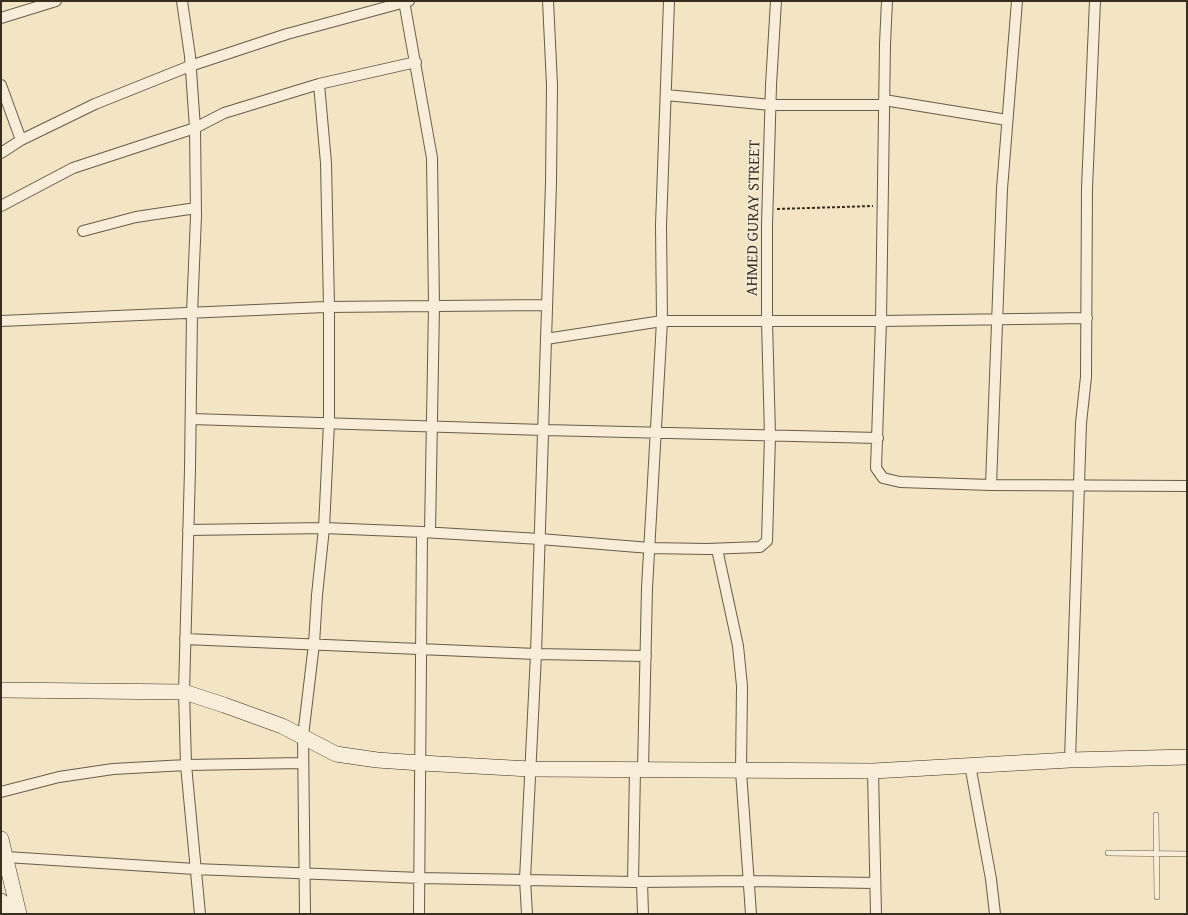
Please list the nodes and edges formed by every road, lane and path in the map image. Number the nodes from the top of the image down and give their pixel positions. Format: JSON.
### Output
{"nodes":[{"id":1,"x":56,"y":1,"type":"edge"},
{"id":2,"x":182,"y":1,"type":"edge"},
{"id":3,"x":406,"y":1,"type":"edge"},
{"id":4,"x":548,"y":1,"type":"edge"},
{"id":5,"x":669,"y":1,"type":"edge"},
{"id":6,"x":776,"y":1,"type":"edge"},
{"id":7,"x":887,"y":1,"type":"edge"},
{"id":8,"x":1017,"y":1,"type":"edge"},
{"id":9,"x":1095,"y":1,"type":"edge"},
{"id":10,"x":1,"y":18,"type":"edge"},
{"id":11,"x":416,"y":62,"type":"junction"},
{"id":12,"x":190,"y":66,"type":"junction"},
{"id":13,"x":319,"y":84,"type":"junction"},
{"id":14,"x":1,"y":85,"type":"edge"},
{"id":15,"x":666,"y":94,"type":"junction"},
{"id":16,"x":884,"y":102,"type":"junction"},
{"id":17,"x":771,"y":105,"type":"junction"},
{"id":18,"x":1007,"y":120,"type":"junction"},
{"id":19,"x":195,"y":128,"type":"junction"},
{"id":20,"x":21,"y":140,"type":"junction"},
{"id":21,"x":1,"y":153,"type":"edge"},
{"id":22,"x":1,"y":206,"type":"edge"},
{"id":23,"x":883,"y":206,"type":"junction"},
{"id":24,"x":196,"y":208,"type":"junction"},
{"id":25,"x":768,"y":210,"type":"junction"},
{"id":26,"x":83,"y":231,"type":"dead end"},
{"id":27,"x":547,"y":304,"type":"junction"},
{"id":28,"x":434,"y":306,"type":"junction"},
{"id":29,"x":329,"y":307,"type":"junction"},
{"id":30,"x":192,"y":313,"type":"junction"},
{"id":31,"x":1087,"y":318,"type":"junction"},
{"id":32,"x":998,"y":319,"type":"junction"},
{"id":33,"x":662,"y":320,"type":"junction"},
{"id":34,"x":1,"y":321,"type":"edge"},
{"id":35,"x":767,"y":321,"type":"junction"},
{"id":36,"x":881,"y":321,"type":"junction"},
{"id":37,"x":546,"y":339,"type":"junction"},
{"id":38,"x":191,"y":419,"type":"junction"},
{"id":39,"x":328,"y":423,"type":"junction"},
{"id":40,"x":432,"y":426,"type":"junction"},
{"id":41,"x":544,"y":430,"type":"junction"},
{"id":42,"x":656,"y":432,"type":"junction"},
{"id":43,"x":770,"y":436,"type":"junction"},
{"id":44,"x":878,"y":438,"type":"junction"},
{"id":45,"x":991,"y":485,"type":"junction"},
{"id":46,"x":1079,"y":486,"type":"junction"},
{"id":47,"x":1187,"y":486,"type":"edge"},
{"id":48,"x":324,"y":528,"type":"junction"},
{"id":49,"x":188,"y":530,"type":"junction"},
{"id":50,"x":426,"y":532,"type":"junction"},
{"id":51,"x":540,"y":539,"type":"junction"},
{"id":52,"x":650,"y":548,"type":"junction"},
{"id":53,"x":717,"y":549,"type":"junction"},
{"id":54,"x":185,"y":639,"type":"junction"},
{"id":55,"x":314,"y":644,"type":"junction"},
{"id":56,"x":421,"y":648,"type":"junction"},
{"id":57,"x":536,"y":654,"type":"junction"},
{"id":58,"x":646,"y":656,"type":"junction"},
{"id":59,"x":1,"y":690,"type":"edge"},
{"id":60,"x":184,"y":692,"type":"junction"},
{"id":61,"x":303,"y":736,"type":"junction"},
{"id":62,"x":1187,"y":757,"type":"edge"},
{"id":63,"x":1070,"y":760,"type":"junction"},
{"id":64,"x":302,"y":763,"type":"junction"},
{"id":65,"x":421,"y":763,"type":"junction"},
{"id":66,"x":186,"y":765,"type":"junction"},
{"id":67,"x":970,"y":765,"type":"junction"},
{"id":68,"x":530,"y":769,"type":"junction"},
{"id":69,"x":639,"y":769,"type":"junction"},
{"id":70,"x":741,"y":771,"type":"junction"},
{"id":71,"x":873,"y":771,"type":"junction"},
{"id":72,"x":1,"y":792,"type":"edge"},
{"id":73,"x":1156,"y":815,"type":"dead end"},
{"id":74,"x":1,"y":839,"type":"edge"},
{"id":75,"x":1108,"y":853,"type":"dead end"},
{"id":76,"x":1156,"y":854,"type":"junction"},
{"id":77,"x":1187,"y":854,"type":"edge"},
{"id":78,"x":6,"y":857,"type":"junction"},
{"id":79,"x":195,"y":869,"type":"junction"},
{"id":80,"x":304,"y":874,"type":"junction"},
{"id":81,"x":420,"y":878,"type":"junction"},
{"id":82,"x":525,"y":879,"type":"junction"},
{"id":83,"x":750,"y":881,"type":"junction"},
{"id":84,"x":637,"y":882,"type":"junction"},
{"id":85,"x":875,"y":883,"type":"junction"},
{"id":86,"x":1157,"y":897,"type":"dead end"},
{"id":87,"x":19,"y":914,"type":"edge"},
{"id":88,"x":200,"y":914,"type":"edge"},
{"id":89,"x":305,"y":914,"type":"edge"},
{"id":90,"x":419,"y":914,"type":"edge"},
{"id":91,"x":526,"y":914,"type":"edge"},
{"id":92,"x":643,"y":914,"type":"edge"},
{"id":93,"x":751,"y":914,"type":"edge"},
{"id":94,"x":876,"y":914,"type":"edge"},
{"id":95,"x":994,"y":914,"type":"edge"}],
"edges":[{"from":1,"to":10,"type":"street"},
{"from":2,"to":12,"type":"street"},
{"from":3,"to":11,"type":"street"},
{"from":3,"to":12,"type":"street"},
{"from":4,"to":27,"type":"street"},
{"from":5,"to":15,"type":"street"},
{"from":6,"to":17,"type":"street","name":"AHMED GURAY STREET"},
{"from":7,"to":16,"type":"street"},
{"from":8,"to":18,"type":"street"},
{"from":9,"to":31,"type":"street"},
{"from":11,"to":13,"type":"street"},
{"from":11,"to":28,"type":"street"},
{"from":12,"to":19,"type":"street"},
{"from":12,"to":20,"type":"street"},
{"from":13,"to":19,"type":"street"},
{"from":13,"to":29,"type":"street"},
{"from":14,"to":20,"type":"street"},
{"from":15,"to":17,"type":"street"},
{"from":15,"to":33,"type":"street"},
{"from":16,"to":17,"type":"street"},
{"from":16,"to":18,"type":"street"},
{"from":16,"to":23,"type":"street"},
{"from":17,"to":25,"type":"street","name":"AHMED GURAY STREET"},
{"from":18,"to":32,"type":"street"},
{"from":19,"to":22,"type":"street"},
{"from":19,"to":24,"type":"street"},
{"from":20,"to":21,"type":"street"},
{"from":23,"to":25,"type":"path"},
{"from":23,"to":36,"type":"street"},
{"from":24,"to":26,"type":"street"},
{"from":24,"to":30,"type":"street"},
{"from":25,"to":35,"type":"street","name":"AHMED GURAY STREET"},
{"from":27,"to":28,"type":"street"},
{"from":27,"to":37,"type":"street"},
{"from":28,"to":29,"type":"street"},
{"from":28,"to":40,"type":"street"},
{"from":29,"to":30,"type":"street"},
{"from":29,"to":39,"type":"street"},
{"from":30,"to":34,"type":"street"},
{"from":30,"to":38,"type":"street"},
{"from":31,"to":32,"type":"street"},
{"from":31,"to":46,"type":"street"},
{"from":32,"to":36,"type":"street"},
{"from":32,"to":45,"type":"street"},
{"from":33,"to":35,"type":"street"},
{"from":33,"to":37,"type":"street"},
{"from":33,"to":42,"type":"street"},
{"from":35,"to":36,"type":"street"},
{"from":35,"to":43,"type":"street","name":"AHMED GURAY STREET"},
{"from":36,"to":44,"type":"street"},
{"from":37,"to":41,"type":"street"},
{"from":38,"to":39,"type":"street"},
{"from":38,"to":49,"type":"street"},
{"from":39,"to":40,"type":"street"},
{"from":39,"to":48,"type":"street"},
{"from":40,"to":41,"type":"street"},
{"from":40,"to":50,"type":"street"},
{"from":41,"to":42,"type":"street"},
{"from":41,"to":51,"type":"street"},
{"from":42,"to":43,"type":"street"},
{"from":42,"to":52,"type":"street"},
{"from":43,"to":44,"type":"street"},
{"from":43,"to":53,"type":"street","name":"AHMED GURAY STREET"},
{"from":44,"to":45,"type":"street"},
{"from":45,"to":46,"type":"street"},
{"from":46,"to":47,"type":"street"},
{"from":46,"to":63,"type":"street"},
{"from":48,"to":49,"type":"street"},
{"from":48,"to":50,"type":"street"},
{"from":48,"to":55,"type":"street"},
{"from":49,"to":54,"type":"street"},
{"from":50,"to":51,"type":"street"},
{"from":50,"to":56,"type":"street"},
{"from":51,"to":52,"type":"street"},
{"from":51,"to":57,"type":"street"},
{"from":52,"to":53,"type":"street"},
{"from":52,"to":58,"type":"street"},
{"from":53,"to":70,"type":"street"},
{"from":54,"to":55,"type":"street"},
{"from":54,"to":60,"type":"street"},
{"from":55,"to":56,"type":"street"},
{"from":55,"to":61,"type":"street"},
{"from":56,"to":57,"type":"street"},
{"from":56,"to":65,"type":"street"},
{"from":57,"to":58,"type":"street"},
{"from":57,"to":68,"type":"street"},
{"from":58,"to":69,"type":"street"},
{"from":59,"to":60,"type":"street"},
{"from":60,"to":61,"type":"street"},
{"from":60,"to":66,"type":"street"},
{"from":61,"to":64,"type":"street"},
{"from":61,"to":65,"type":"street"},
{"from":62,"to":63,"type":"street"},
{"from":63,"to":67,"type":"street"},
{"from":64,"to":66,"type":"street"},
{"from":64,"to":80,"type":"street"},
{"from":65,"to":68,"type":"street"},
{"from":65,"to":81,"type":"street"},
{"from":66,"to":72,"type":"street"},
{"from":66,"to":79,"type":"street"},
{"from":67,"to":71,"type":"street"},
{"from":67,"to":95,"type":"street"},
{"from":68,"to":69,"type":"street"},
{"from":68,"to":82,"type":"street"},
{"from":69,"to":70,"type":"street"},
{"from":69,"to":84,"type":"street"},
{"from":70,"to":71,"type":"street"},
{"from":70,"to":83,"type":"street"},
{"from":71,"to":85,"type":"street"},
{"from":73,"to":76,"type":"lane"},
{"from":74,"to":78,"type":"street"},
{"from":75,"to":76,"type":"lane"},
{"from":76,"to":77,"type":"lane"},
{"from":76,"to":86,"type":"lane"},
{"from":78,"to":79,"type":"street"},
{"from":78,"to":87,"type":"street"},
{"from":79,"to":80,"type":"street"},
{"from":79,"to":88,"type":"street"},
{"from":80,"to":81,"type":"street"},
{"from":80,"to":89,"type":"street"},
{"from":81,"to":82,"type":"street"},
{"from":81,"to":90,"type":"street"},
{"from":82,"to":84,"type":"street"},
{"from":82,"to":91,"type":"street"},
{"from":83,"to":84,"type":"street"},
{"from":83,"to":85,"type":"street"},
{"from":83,"to":93,"type":"street"},
{"from":84,"to":92,"type":"street"},
{"from":85,"to":94,"type":"street"}]}
